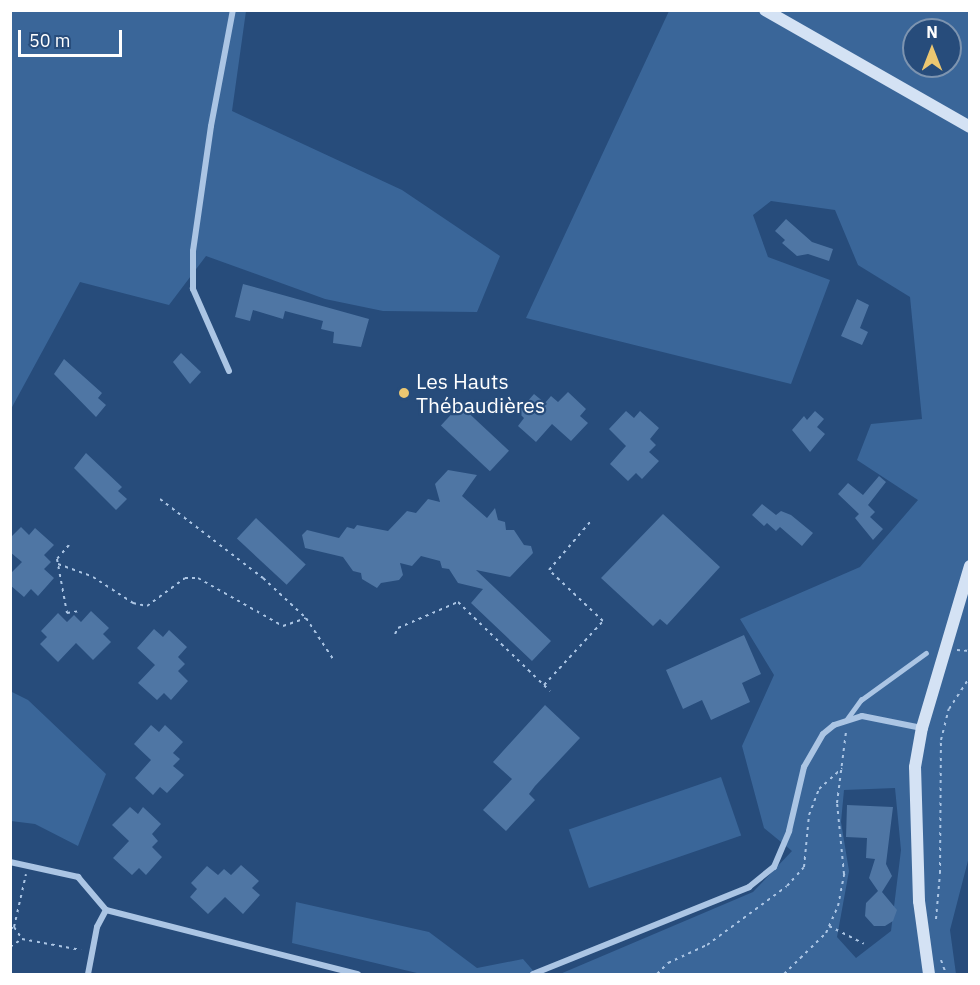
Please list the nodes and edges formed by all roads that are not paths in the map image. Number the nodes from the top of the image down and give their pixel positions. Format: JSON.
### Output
{"nodes":[{"id":1,"x":233,"y":10,"type":"edge"},
{"id":2,"x":765,"y":10,"type":"edge"},
{"id":3,"x":969,"y":127,"type":"edge"},
{"id":4,"x":229,"y":371,"type":"dead end"},
{"id":5,"x":969,"y":566,"type":"edge"},
{"id":6,"x":926,"y":653,"type":"dead end"},
{"id":7,"x":847,"y":719,"type":"junction"},
{"id":8,"x":922,"y":728,"type":"junction"},
{"id":9,"x":10,"y":862,"type":"edge"},
{"id":10,"x":106,"y":910,"type":"junction"},
{"id":11,"x":88,"y":975,"type":"edge"},
{"id":12,"x":358,"y":975,"type":"edge"},
{"id":13,"x":533,"y":975,"type":"edge"},
{"id":14,"x":929,"y":975,"type":"edge"}],
"edges":[{"from":1,"to":4,"type":"street"},
{"from":2,"to":3,"type":"main road"},
{"from":5,"to":8,"type":"main road"},
{"from":6,"to":7,"type":"lane"},
{"from":7,"to":8,"type":"street"},
{"from":7,"to":13,"type":"street"},
{"from":8,"to":14,"type":"main road"},
{"from":9,"to":10,"type":"street"},
{"from":10,"to":11,"type":"street"},
{"from":10,"to":12,"type":"street"}]}
